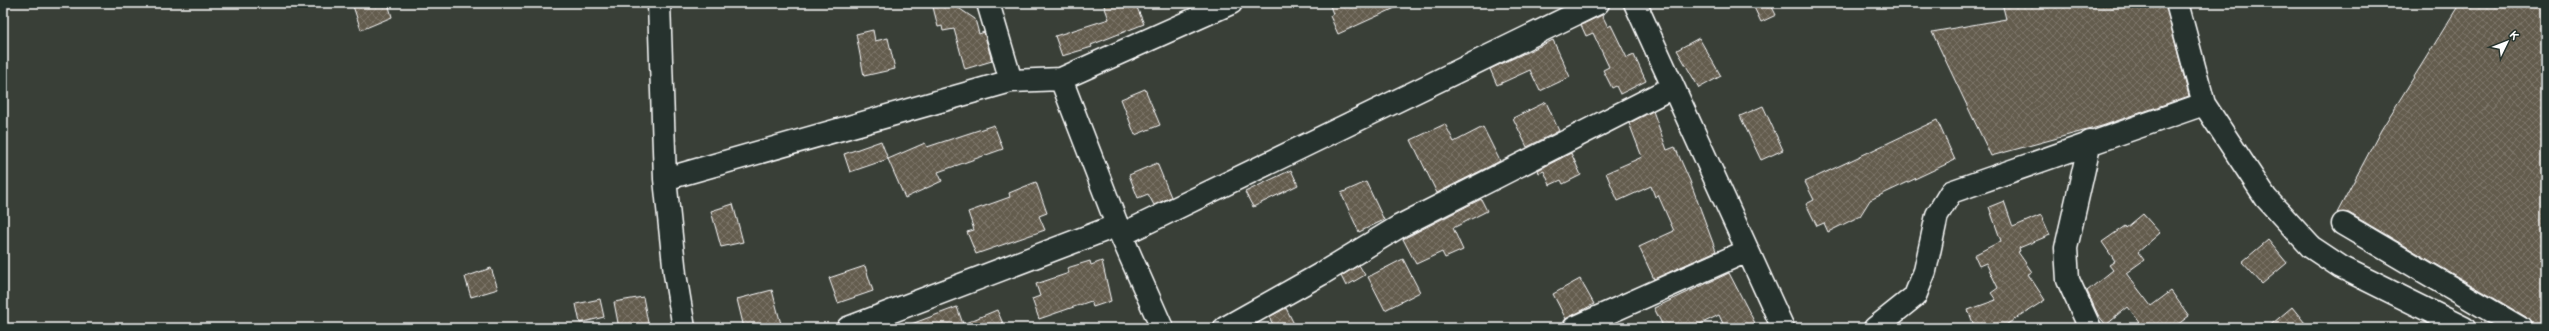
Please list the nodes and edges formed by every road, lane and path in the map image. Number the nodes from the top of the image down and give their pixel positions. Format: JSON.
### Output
{"nodes":[{"id":1,"x":659,"y":3,"type":"edge"},
{"id":2,"x":988,"y":3,"type":"edge"},
{"id":3,"x":1232,"y":3,"type":"edge"},
{"id":4,"x":1598,"y":3,"type":"edge"},
{"id":5,"x":1635,"y":3,"type":"edge"},
{"id":6,"x":2177,"y":3,"type":"edge"},
{"id":7,"x":1062,"y":79,"type":"junction"},
{"id":8,"x":1011,"y":81,"type":"junction"},
{"id":9,"x":1673,"y":87,"type":"junction"},
{"id":10,"x":2204,"y":104,"type":"junction"},
{"id":11,"x":2090,"y":142,"type":"junction"},
{"id":12,"x":665,"y":179,"type":"junction"},
{"id":13,"x":2343,"y":224,"type":"dead end"},
{"id":14,"x":1119,"y":230,"type":"junction"},
{"id":15,"x":1748,"y":251,"type":"junction"},
{"id":16,"x":684,"y":328,"type":"edge"},
{"id":17,"x":848,"y":328,"type":"edge"},
{"id":18,"x":1162,"y":328,"type":"edge"},
{"id":19,"x":1225,"y":328,"type":"edge"},
{"id":20,"x":1574,"y":328,"type":"edge"},
{"id":21,"x":1782,"y":328,"type":"edge"},
{"id":22,"x":1875,"y":328,"type":"edge"},
{"id":23,"x":2090,"y":328,"type":"edge"},
{"id":24,"x":2464,"y":328,"type":"edge"},
{"id":25,"x":2520,"y":328,"type":"edge"}],
"edges":[{"from":1,"to":12,"type":"street"},
{"from":2,"to":8,"type":"street"},
{"from":3,"to":7,"type":"street"},
{"from":4,"to":14,"type":"street"},
{"from":5,"to":9,"type":"street"},
{"from":6,"to":10,"type":"street"},
{"from":7,"to":8,"type":"street"},
{"from":7,"to":14,"type":"street"},
{"from":8,"to":12,"type":"street"},
{"from":9,"to":15,"type":"street"},
{"from":9,"to":19,"type":"street"},
{"from":10,"to":11,"type":"street"},
{"from":10,"to":24,"type":"street"},
{"from":11,"to":22,"type":"street"},
{"from":11,"to":23,"type":"street"},
{"from":12,"to":16,"type":"street"},
{"from":13,"to":25,"type":"street"},
{"from":14,"to":17,"type":"street"},
{"from":14,"to":18,"type":"street"},
{"from":15,"to":20,"type":"street"},
{"from":15,"to":21,"type":"street"}]}
